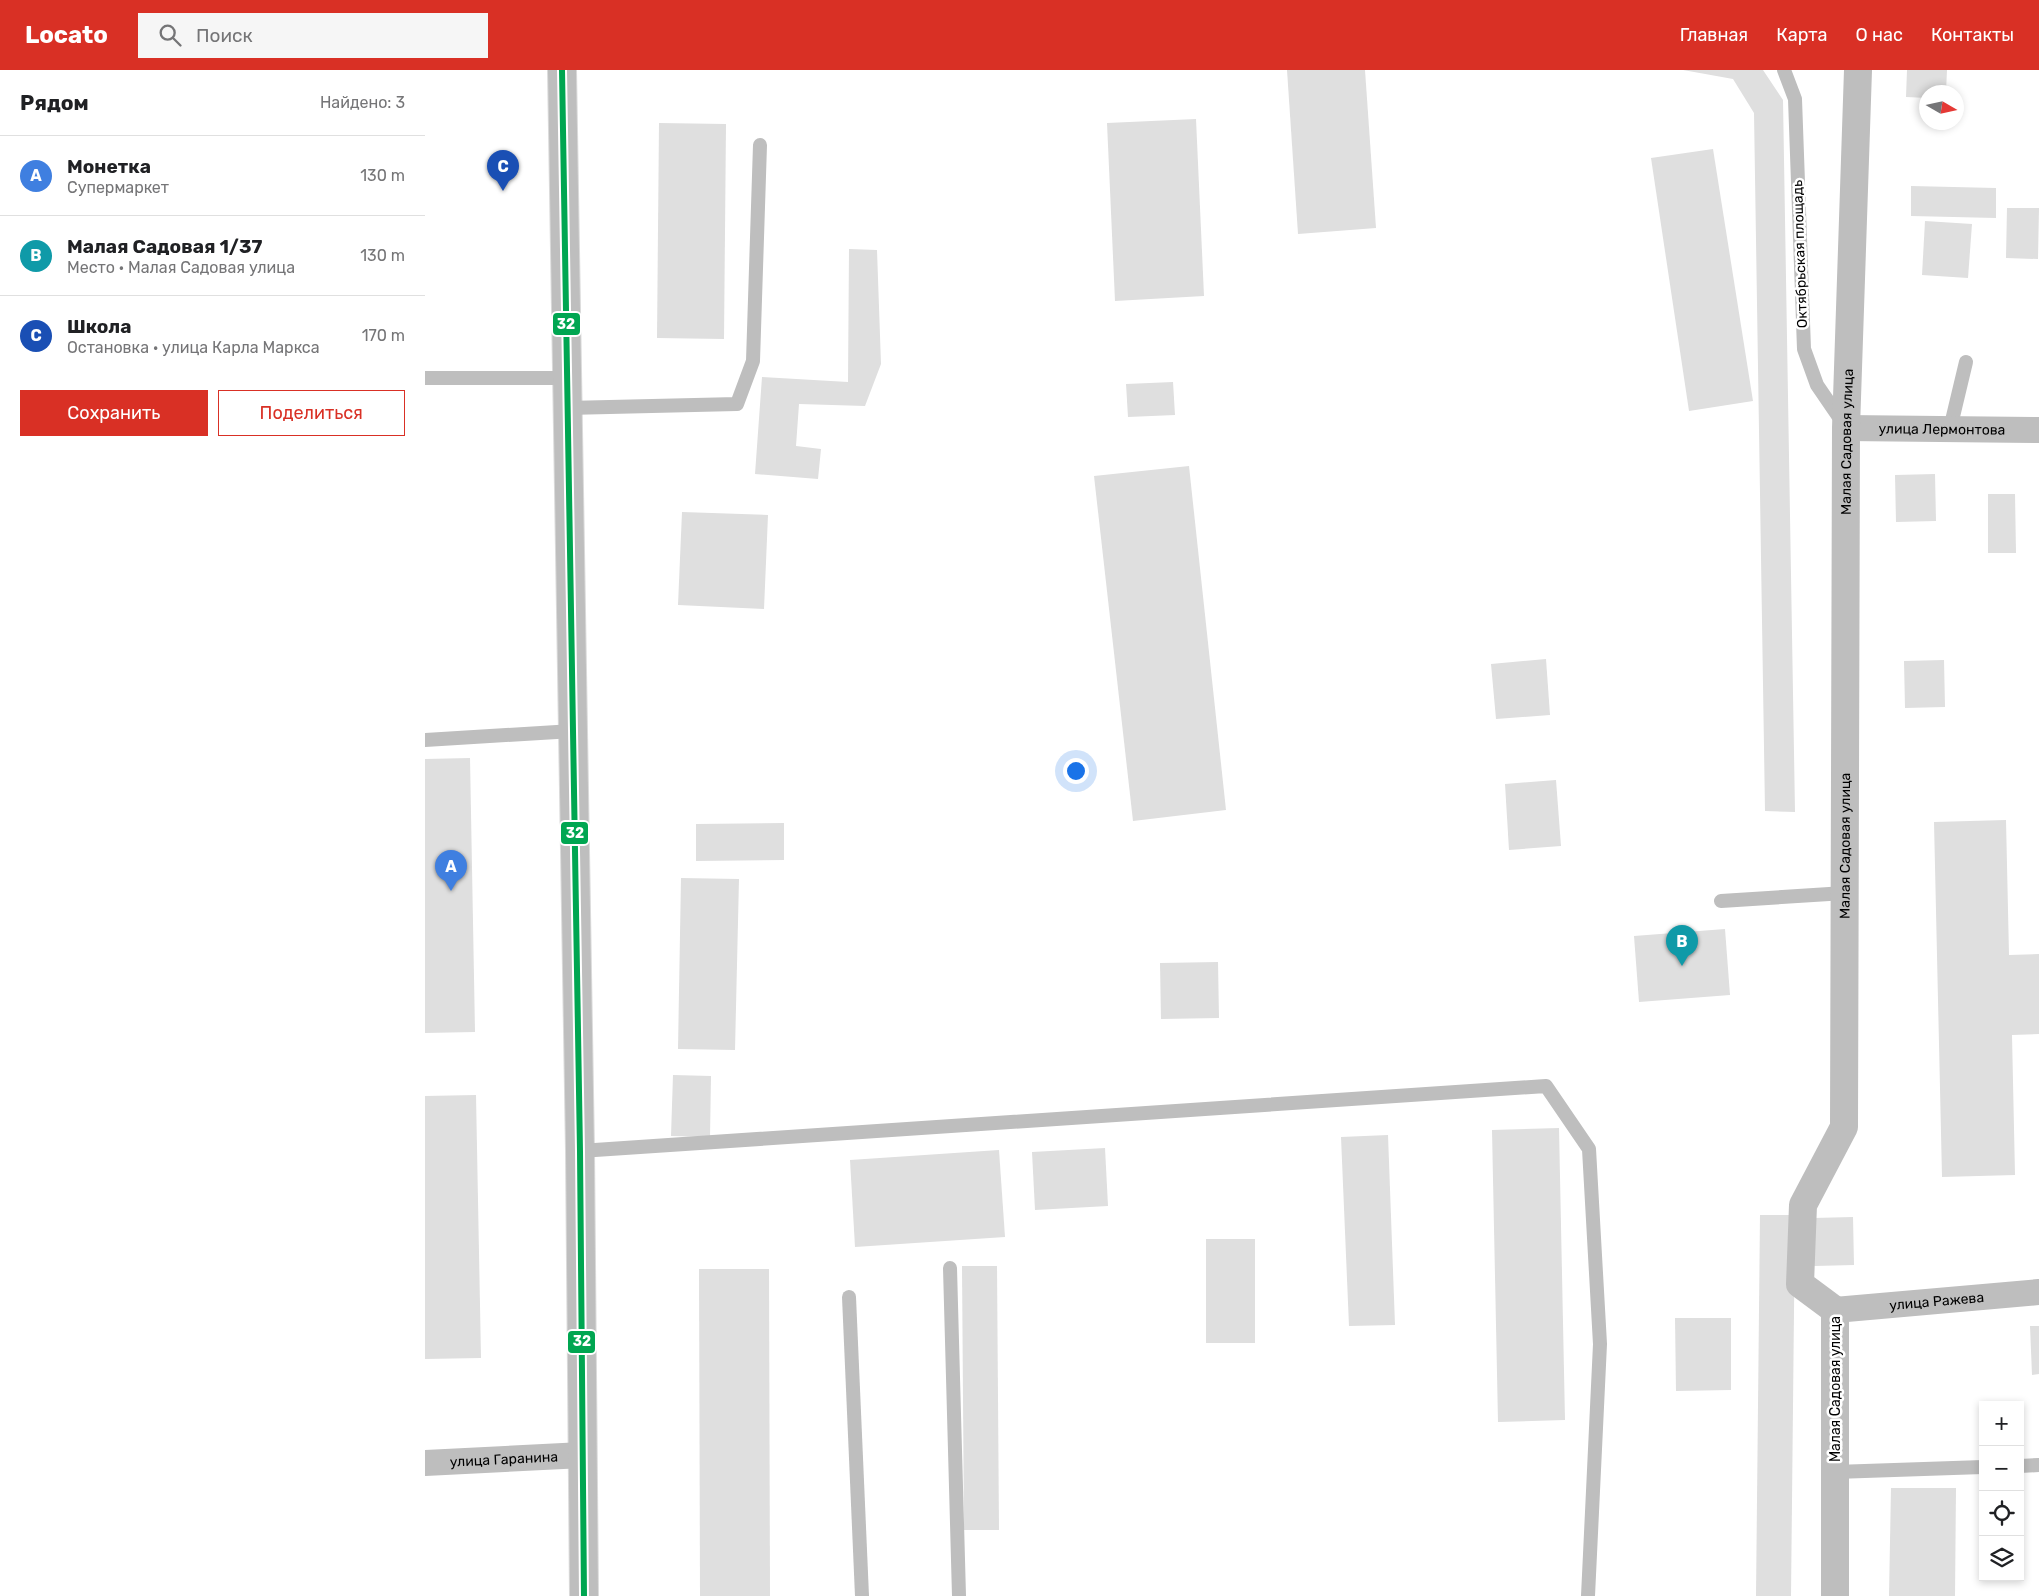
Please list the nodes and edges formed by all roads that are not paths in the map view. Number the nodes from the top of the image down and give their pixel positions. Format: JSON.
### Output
{"nodes":[{"id":1,"x":562,"y":70,"type":"edge"},
{"id":2,"x":1784,"y":70,"type":"edge"},
{"id":3,"x":1858,"y":70,"type":"edge"},
{"id":4,"x":760,"y":145,"type":"dead end"},
{"id":5,"x":1966,"y":362,"type":"dead end"},
{"id":6,"x":425,"y":378,"type":"edge"},
{"id":7,"x":566,"y":378,"type":"junction"},
{"id":8,"x":567,"y":408,"type":"junction"},
{"id":9,"x":1846,"y":428,"type":"junction"},
{"id":10,"x":1950,"y":429,"type":"junction"},
{"id":11,"x":2039,"y":430,"type":"edge"},
{"id":12,"x":573,"y":731,"type":"junction"},
{"id":13,"x":425,"y":740,"type":"edge"},
{"id":14,"x":1845,"y":894,"type":"junction"},
{"id":15,"x":1721,"y":901,"type":"dead end"},
{"id":16,"x":580,"y":1151,"type":"junction"},
{"id":17,"x":950,"y":1268,"type":"dead end"},
{"id":18,"x":2039,"y":1292,"type":"edge"},
{"id":19,"x":849,"y":1296,"type":"dead end"},
{"id":20,"x":1835,"y":1310,"type":"junction"},
{"id":21,"x":583,"y":1455,"type":"junction"},
{"id":22,"x":425,"y":1463,"type":"edge"},
{"id":23,"x":2024,"y":1466,"type":"edge"},
{"id":24,"x":2039,"y":1466,"type":"edge"},
{"id":25,"x":1979,"y":1467,"type":"edge"},
{"id":26,"x":1835,"y":1472,"type":"junction"},
{"id":27,"x":584,"y":1596,"type":"edge"},
{"id":28,"x":862,"y":1596,"type":"edge"},
{"id":29,"x":959,"y":1596,"type":"edge"},
{"id":30,"x":1588,"y":1596,"type":"edge"},
{"id":31,"x":1835,"y":1596,"type":"edge"}],
"edges":[{"from":1,"to":7,"type":"street"},
{"from":2,"to":9,"type":"lane","name":"Октябрьская площадь"},
{"from":3,"to":9,"type":"street","name":"Малая Садовая улица"},
{"from":4,"to":8,"type":"lane"},
{"from":5,"to":10,"type":"lane"},
{"from":6,"to":7,"type":"lane"},
{"from":7,"to":8,"type":"street"},
{"from":8,"to":12,"type":"street"},
{"from":9,"to":10,"type":"street","name":"улица Лермонтова"},
{"from":9,"to":14,"type":"street","name":"Малая Садовая улица"},
{"from":10,"to":11,"type":"street","name":"улица Лермонтова"},
{"from":12,"to":13,"type":"lane"},
{"from":12,"to":16,"type":"street"},
{"from":14,"to":15,"type":"lane"},
{"from":14,"to":20,"type":"street","name":"Малая Садовая улица"},
{"from":16,"to":21,"type":"street"},
{"from":16,"to":30,"type":"lane"},
{"from":17,"to":29,"type":"lane"},
{"from":18,"to":20,"type":"street","name":"улица Ражева"},
{"from":19,"to":28,"type":"lane"},
{"from":20,"to":26,"type":"street","name":"Малая Садовая улица"},
{"from":21,"to":22,"type":"street","name":"улица Гаранина"},
{"from":21,"to":27,"type":"street"},
{"from":23,"to":24,"type":"lane"},
{"from":25,"to":26,"type":"lane"},
{"from":26,"to":31,"type":"street","name":"Малая Садовая улица"}]}
